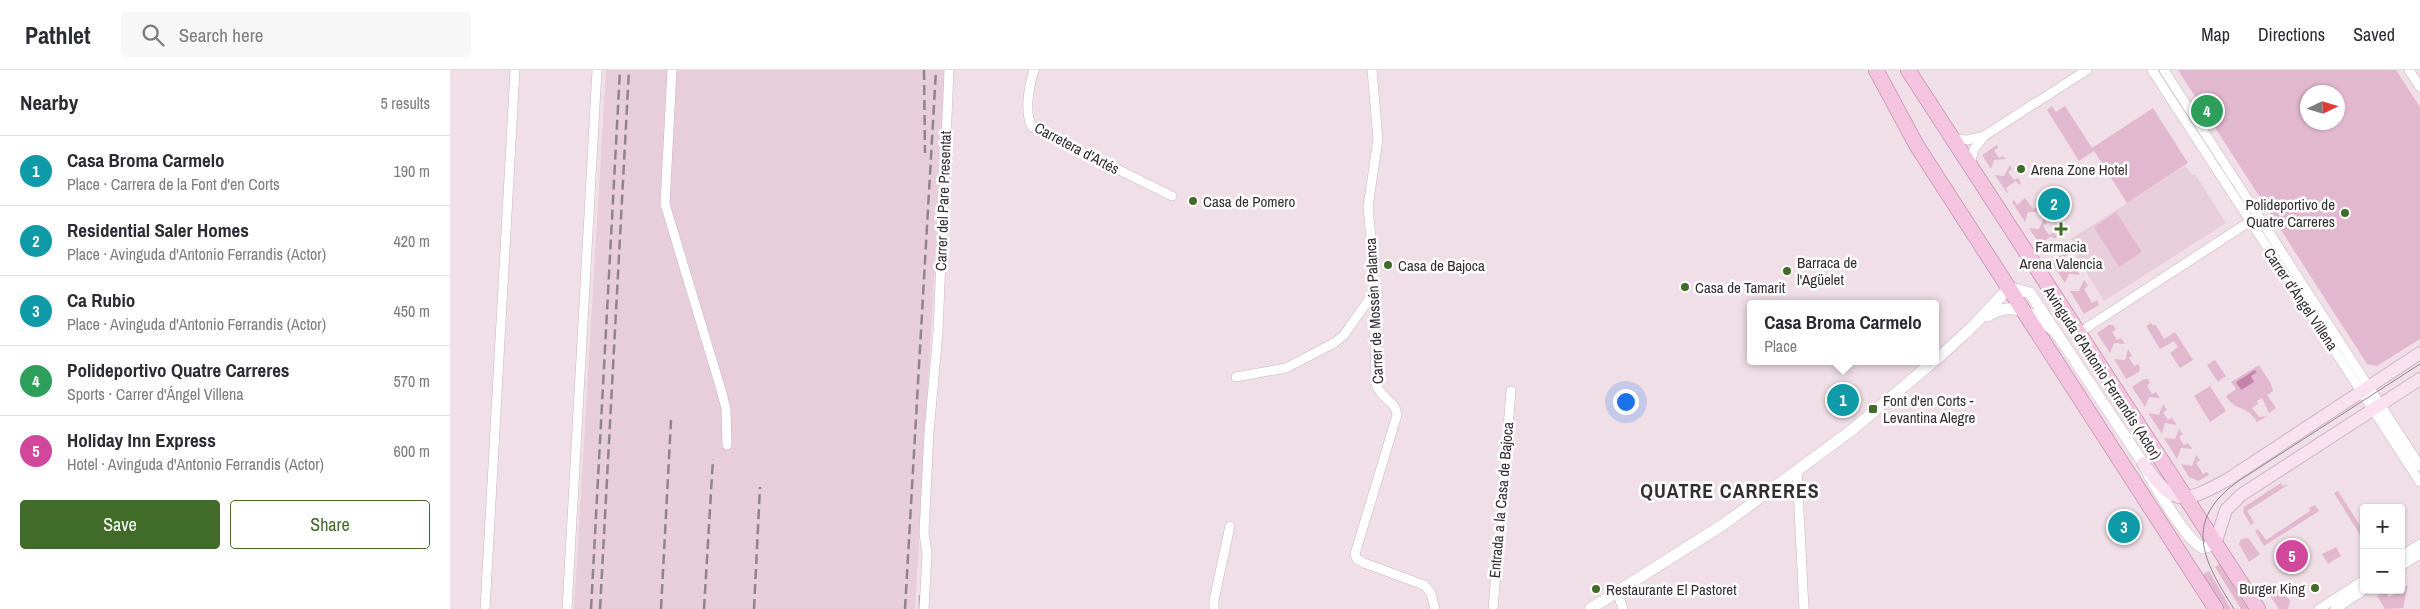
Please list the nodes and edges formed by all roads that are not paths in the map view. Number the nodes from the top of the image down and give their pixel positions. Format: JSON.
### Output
{"nodes":[{"id":1,"x":515,"y":70,"type":"edge"},
{"id":2,"x":597,"y":70,"type":"edge"},
{"id":3,"x":672,"y":70,"type":"edge"},
{"id":4,"x":949,"y":70,"type":"edge"},
{"id":5,"x":1034,"y":70,"type":"edge"},
{"id":6,"x":1372,"y":70,"type":"edge"},
{"id":7,"x":1908,"y":70,"type":"edge"},
{"id":8,"x":2087,"y":70,"type":"edge"},
{"id":9,"x":2152,"y":70,"type":"edge"},
{"id":10,"x":2164,"y":70,"type":"edge"},
{"id":11,"x":2409,"y":70,"type":"edge"},
{"id":12,"x":1877,"y":74,"type":"edge"},
{"id":13,"x":2420,"y":87,"type":"edge"},
{"id":14,"x":1984,"y":136,"type":"junction"},
{"id":15,"x":1954,"y":139,"type":"junction"},
{"id":16,"x":1970,"y":166,"type":"junction"},
{"id":17,"x":1172,"y":196,"type":"dead end"},
{"id":18,"x":2249,"y":222,"type":"junction"},
{"id":19,"x":2010,"y":290,"type":"junction"},
{"id":20,"x":1374,"y":292,"type":"junction"},
{"id":21,"x":2024,"y":311,"type":"junction"},
{"id":22,"x":1972,"y":327,"type":"junction"},
{"id":23,"x":2077,"y":334,"type":"junction"},
{"id":24,"x":2064,"y":343,"type":"junction"},
{"id":25,"x":2420,"y":353,"type":"edge"},
{"id":26,"x":1939,"y":356,"type":"edge"},
{"id":27,"x":1929,"y":365,"type":"edge"},
{"id":28,"x":1236,"y":378,"type":"dead end"},
{"id":29,"x":2420,"y":379,"type":"edge"},
{"id":30,"x":1511,"y":391,"type":"dead end"},
{"id":31,"x":2371,"y":398,"type":"junction"},
{"id":32,"x":727,"y":445,"type":"dead end"},
{"id":33,"x":2143,"y":463,"type":"junction"},
{"id":34,"x":2420,"y":466,"type":"edge"},
{"id":35,"x":1796,"y":469,"type":"junction"},
{"id":36,"x":2420,"y":482,"type":"edge"},
{"id":37,"x":2185,"y":498,"type":"junction"},
{"id":38,"x":1230,"y":526,"type":"dead end"},
{"id":39,"x":2215,"y":544,"type":"junction"},
{"id":40,"x":2420,"y":544,"type":"edge"},
{"id":41,"x":2405,"y":553,"type":"edge"},
{"id":42,"x":2420,"y":554,"type":"edge"},
{"id":43,"x":2405,"y":563,"type":"edge"},
{"id":44,"x":2360,"y":583,"type":"edge"},
{"id":45,"x":1617,"y":592,"type":"junction"},
{"id":46,"x":2360,"y":593,"type":"edge"},
{"id":47,"x":485,"y":609,"type":"edge"},
{"id":48,"x":567,"y":609,"type":"edge"},
{"id":49,"x":924,"y":609,"type":"edge"},
{"id":50,"x":1214,"y":609,"type":"edge"},
{"id":51,"x":1435,"y":609,"type":"edge"},
{"id":52,"x":1493,"y":609,"type":"edge"},
{"id":53,"x":1590,"y":609,"type":"edge"},
{"id":54,"x":1623,"y":609,"type":"edge"},
{"id":55,"x":1804,"y":609,"type":"edge"},
{"id":56,"x":2216,"y":609,"type":"edge"},
{"id":57,"x":2258,"y":609,"type":"edge"},
{"id":58,"x":2318,"y":609,"type":"edge"},
{"id":59,"x":2335,"y":609,"type":"edge"}],
"edges":[{"from":1,"to":47,"type":"street"},
{"from":2,"to":48,"type":"street"},
{"from":3,"to":32,"type":"street"},
{"from":4,"to":49,"type":"street","name":"Carrer del Pare Presentat"},
{"from":5,"to":17,"type":"street","name":"Carretera d'Artés"},
{"from":6,"to":20,"type":"street","name":"Carrer de Mossén Palanca"},
{"from":7,"to":15,"type":"main road","name":"Avinguda d'Antonio Ferrandis (Actor)"},
{"from":8,"to":14,"type":"street"},
{"from":9,"to":18,"type":"street","name":"Carrer d'Ángel Villena"},
{"from":10,"to":31,"type":"street","name":"Carrer d'Ángel Villena"},
{"from":11,"to":13,"type":"street"},
{"from":12,"to":19,"type":"main road","name":"Avinguda d'Antonio Ferrandis (Actor)"},
{"from":14,"to":15,"type":"street"},
{"from":14,"to":16,"type":"street"},
{"from":15,"to":16,"type":"main road","name":"Avinguda d'Antonio Ferrandis (Actor)"},
{"from":16,"to":23,"type":"main road","name":"Avinguda d'Antonio Ferrandis (Actor)"},
{"from":18,"to":23,"type":"street"},
{"from":18,"to":31,"type":"street","name":"Carrer d'Ángel Villena"},
{"from":19,"to":21,"type":"main road","name":"Avinguda d'Antonio Ferrandis (Actor)"},
{"from":19,"to":22,"type":"street"},
{"from":19,"to":24,"type":"street","name":"Avinguda d'Antonio Ferrandis (Actor)"},
{"from":20,"to":28,"type":"street"},
{"from":20,"to":51,"type":"street","name":"Carrer de Mossén Palanca"},
{"from":21,"to":22,"type":"street"},
{"from":21,"to":24,"type":"street","name":"Avinguda d'Antonio Ferrandis (Actor)"},
{"from":21,"to":56,"type":"main road","name":"Avinguda d'Antonio Ferrandis (Actor)"},
{"from":22,"to":26,"type":"street"},
{"from":23,"to":37,"type":"main road","name":"Avinguda d'Antonio Ferrandis (Actor)"},
{"from":24,"to":33,"type":"street","name":"Avinguda d'Antonio Ferrandis (Actor)"},
{"from":25,"to":31,"type":"main road"},
{"from":27,"to":35,"type":"street"},
{"from":29,"to":31,"type":"main road"},
{"from":30,"to":52,"type":"street","name":"Entrada a la Casa de Bajoca"},
{"from":31,"to":34,"type":"street"},
{"from":31,"to":36,"type":"street"},
{"from":31,"to":37,"type":"main road"},
{"from":31,"to":39,"type":"main road"},
{"from":33,"to":37,"type":"main road","name":"Avinguda d'Antonio Ferrandis (Actor)"},
{"from":33,"to":39,"type":"street","name":"Avinguda d'Antonio Ferrandis (Actor)"},
{"from":35,"to":45,"type":"street"},
{"from":35,"to":55,"type":"street"},
{"from":37,"to":39,"type":"main road","name":"Avinguda d'Antonio Ferrandis (Actor)"},
{"from":38,"to":50,"type":"street"},
{"from":39,"to":57,"type":"main road","name":"Avinguda d'Antonio Ferrandis (Actor)"},
{"from":40,"to":41,"type":"street"},
{"from":42,"to":43,"type":"street"},
{"from":44,"to":58,"type":"street"},
{"from":45,"to":53,"type":"street"},
{"from":45,"to":54,"type":"street"},
{"from":46,"to":59,"type":"street"}]}
